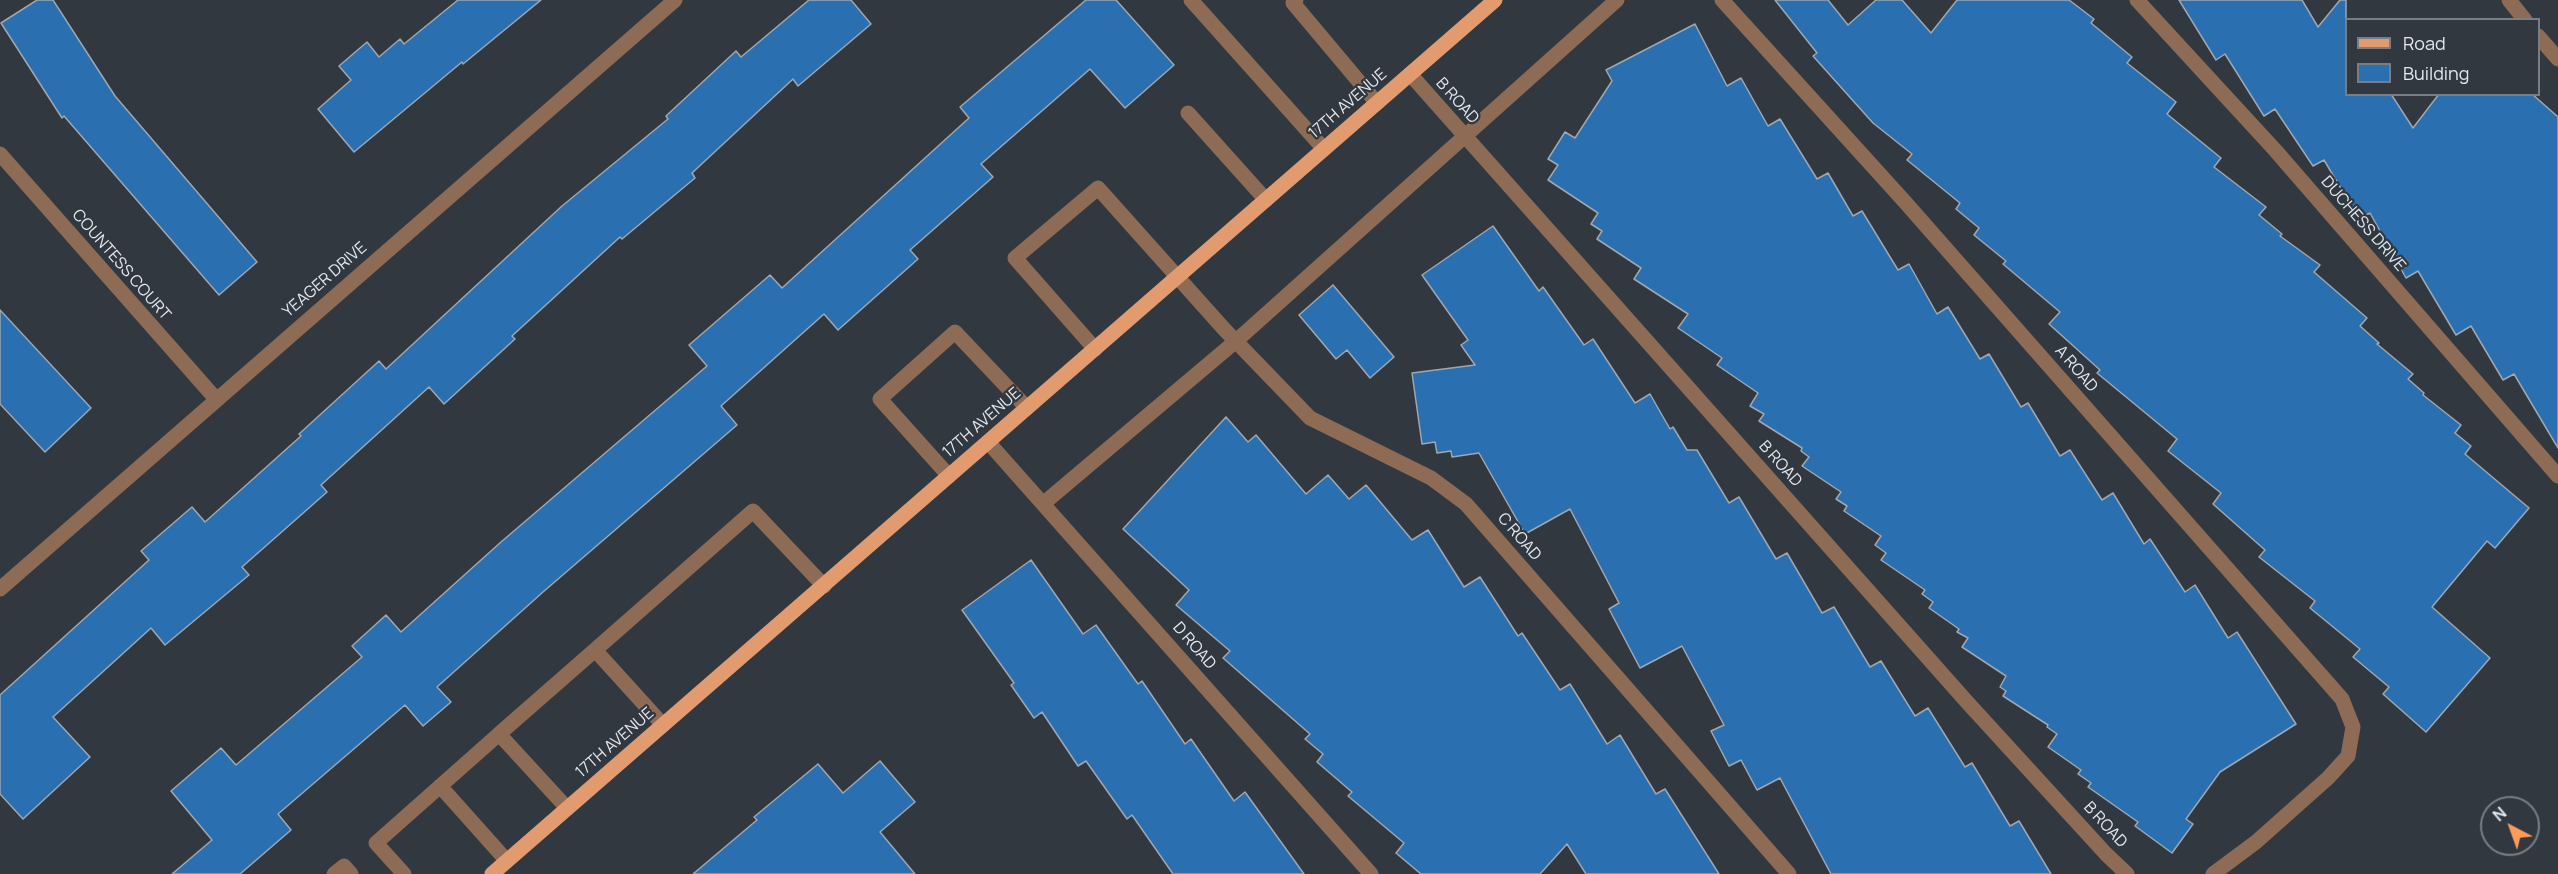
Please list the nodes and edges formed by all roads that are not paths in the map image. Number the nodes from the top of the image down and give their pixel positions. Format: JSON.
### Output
{"nodes":[{"id":1,"x":675,"y":0,"type":"edge"},
{"id":2,"x":1191,"y":0,"type":"edge"},
{"id":3,"x":1296,"y":0,"type":"edge"},
{"id":4,"x":1617,"y":0,"type":"edge"},
{"id":5,"x":1722,"y":0,"type":"edge"},
{"id":6,"x":2137,"y":0,"type":"edge"},
{"id":7,"x":2508,"y":0,"type":"edge"},
{"id":8,"x":1489,"y":2,"type":"edge"},
{"id":9,"x":2523,"y":18,"type":"edge"},
{"id":10,"x":2540,"y":38,"type":"edge"},
{"id":11,"x":2558,"y":59,"type":"edge"},
{"id":12,"x":1410,"y":74,"type":"junction"},
{"id":13,"x":1377,"y":103,"type":"junction"},
{"id":14,"x":1188,"y":113,"type":"dead end"},
{"id":15,"x":1464,"y":135,"type":"junction"},
{"id":16,"x":1324,"y":149,"type":"junction"},
{"id":17,"x":0,"y":154,"type":"edge"},
{"id":18,"x":1266,"y":200,"type":"junction"},
{"id":19,"x":1178,"y":277,"type":"junction"},
{"id":20,"x":1236,"y":341,"type":"junction"},
{"id":21,"x":1095,"y":349,"type":"junction"},
{"id":22,"x":216,"y":399,"type":"junction"},
{"id":23,"x":1027,"y":408,"type":"junction"},
{"id":24,"x":988,"y":442,"type":"junction"},
{"id":25,"x":949,"y":476,"type":"junction"},
{"id":26,"x":2558,"y":476,"type":"edge"},
{"id":27,"x":1044,"y":503,"type":"junction"},
{"id":28,"x":824,"y":586,"type":"junction"},
{"id":29,"x":0,"y":589,"type":"edge"},
{"id":30,"x":595,"y":650,"type":"junction"},
{"id":31,"x":663,"y":725,"type":"junction"},
{"id":32,"x":499,"y":734,"type":"junction"},
{"id":33,"x":440,"y":786,"type":"junction"},
{"id":34,"x":567,"y":808,"type":"junction"},
{"id":35,"x":507,"y":861,"type":"junction"},
{"id":36,"x":334,"y":874,"type":"edge"},
{"id":37,"x":351,"y":874,"type":"edge"},
{"id":38,"x":404,"y":874,"type":"edge"},
{"id":39,"x":492,"y":874,"type":"edge"},
{"id":40,"x":1371,"y":874,"type":"edge"},
{"id":41,"x":1790,"y":874,"type":"edge"},
{"id":42,"x":2127,"y":874,"type":"edge"},
{"id":43,"x":2213,"y":874,"type":"edge"}],
"edges":[{"from":1,"to":22,"type":"street","name":"YEAGER DRIVE"},
{"from":2,"to":16,"type":"street"},
{"from":3,"to":13,"type":"street"},
{"from":4,"to":15,"type":"street"},
{"from":5,"to":43,"type":"street","name":"A ROAD"},
{"from":6,"to":26,"type":"street","name":"DUCHESS DRIVE"},
{"from":7,"to":9,"type":"street"},
{"from":8,"to":12,"type":"main road","name":"17TH AVENUE"},
{"from":10,"to":11,"type":"street"},
{"from":12,"to":13,"type":"main road","name":"17TH AVENUE"},
{"from":12,"to":15,"type":"street","name":"B ROAD"},
{"from":13,"to":16,"type":"main road","name":"17TH AVENUE"},
{"from":14,"to":18,"type":"street"},
{"from":15,"to":20,"type":"street"},
{"from":15,"to":42,"type":"street","name":"B ROAD"},
{"from":16,"to":18,"type":"main road","name":"17TH AVENUE"},
{"from":17,"to":22,"type":"street","name":"COUNTESS COURT"},
{"from":18,"to":19,"type":"main road","name":"17TH AVENUE"},
{"from":19,"to":20,"type":"street","name":"C ROAD"},
{"from":19,"to":21,"type":"main road","name":"17TH AVENUE"},
{"from":19,"to":21,"type":"street","name":"C ROAD"},
{"from":20,"to":27,"type":"street"},
{"from":20,"to":41,"type":"street","name":"C ROAD"},
{"from":21,"to":23,"type":"main road","name":"17TH AVENUE"},
{"from":22,"to":29,"type":"street","name":"YEAGER DRIVE"},
{"from":23,"to":24,"type":"main road","name":"17TH AVENUE"},
{"from":23,"to":25,"type":"street"},
{"from":24,"to":25,"type":"main road","name":"17TH AVENUE"},
{"from":24,"to":27,"type":"street","name":"D ROAD"},
{"from":25,"to":28,"type":"main road","name":"17TH AVENUE"},
{"from":27,"to":40,"type":"street","name":"D ROAD"},
{"from":28,"to":30,"type":"street"},
{"from":28,"to":31,"type":"main road","name":"17TH AVENUE"},
{"from":30,"to":31,"type":"street"},
{"from":30,"to":32,"type":"street"},
{"from":31,"to":34,"type":"main road","name":"17TH AVENUE"},
{"from":32,"to":33,"type":"street"},
{"from":32,"to":34,"type":"street"},
{"from":33,"to":35,"type":"street"},
{"from":33,"to":38,"type":"street"},
{"from":34,"to":35,"type":"main road","name":"17TH AVENUE"},
{"from":35,"to":39,"type":"main road","name":"17TH AVENUE"},
{"from":36,"to":37,"type":"street"}]}
